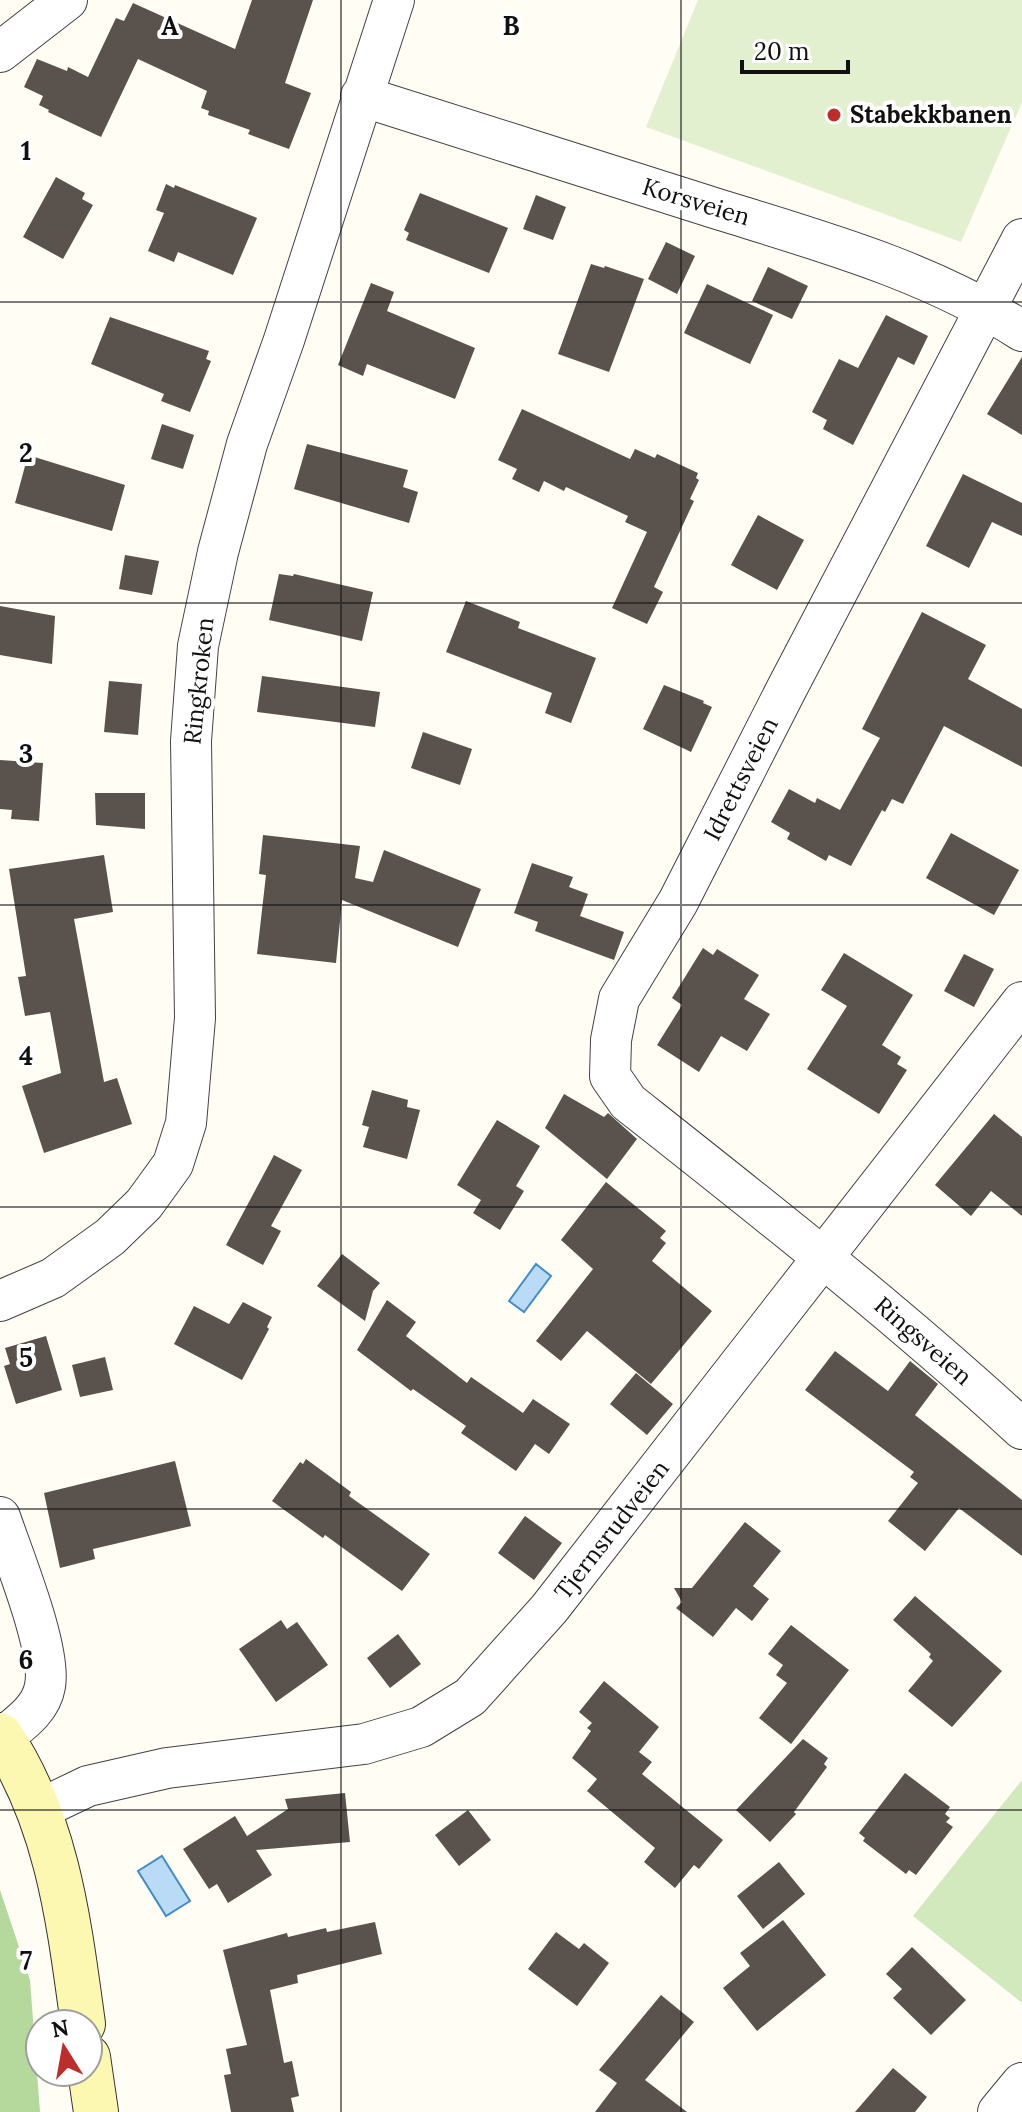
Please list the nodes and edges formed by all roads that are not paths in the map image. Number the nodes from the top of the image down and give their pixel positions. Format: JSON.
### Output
{"nodes":[{"id":1,"x":67,"y":0,"type":"edge"},
{"id":2,"x":394,"y":0,"type":"edge"},
{"id":3,"x":0,"y":52,"type":"edge"},
{"id":4,"x":361,"y":96,"type":"junction"},
{"id":5,"x":1022,"y":239,"type":"edge"},
{"id":6,"x":985,"y":307,"type":"junction"},
{"id":7,"x":1022,"y":331,"type":"edge"},
{"id":8,"x":1022,"y":1002,"type":"edge"},
{"id":9,"x":823,"y":1256,"type":"junction"},
{"id":10,"x":0,"y":1301,"type":"edge"},
{"id":11,"x":1022,"y":1429,"type":"edge"},
{"id":12,"x":0,"y":1517,"type":"edge"},
{"id":13,"x":1,"y":1737,"type":"edge"},
{"id":14,"x":40,"y":1809,"type":"junction"},
{"id":15,"x":81,"y":2008,"type":"edge"},
{"id":16,"x":1022,"y":2083,"type":"edge"},
{"id":17,"x":93,"y":2088,"type":"edge"},
{"id":18,"x":96,"y":2112,"type":"edge"},
{"id":19,"x":998,"y":2112,"type":"edge"}],
"edges":[{"from":1,"to":3,"type":"street"},
{"from":2,"to":4,"type":"street","name":"Ringkroken"},
{"from":4,"to":6,"type":"street","name":"Korsveien"},
{"from":4,"to":10,"type":"street","name":"Ringkroken"},
{"from":5,"to":6,"type":"street","name":"Idrettsveien"},
{"from":6,"to":7,"type":"street","name":"Korsveien"},
{"from":6,"to":9,"type":"street","name":"Idrettsveien"},
{"from":8,"to":9,"type":"street","name":"Tjernsrudveien"},
{"from":9,"to":11,"type":"street","name":"Ringsveien"},
{"from":9,"to":14,"type":"street","name":"Tjernsrudveien"},
{"from":12,"to":13,"type":"street"},
{"from":13,"to":14,"type":"main road"},
{"from":14,"to":15,"type":"main road"},
{"from":16,"to":19,"type":"street"},
{"from":17,"to":18,"type":"main road"}]}
